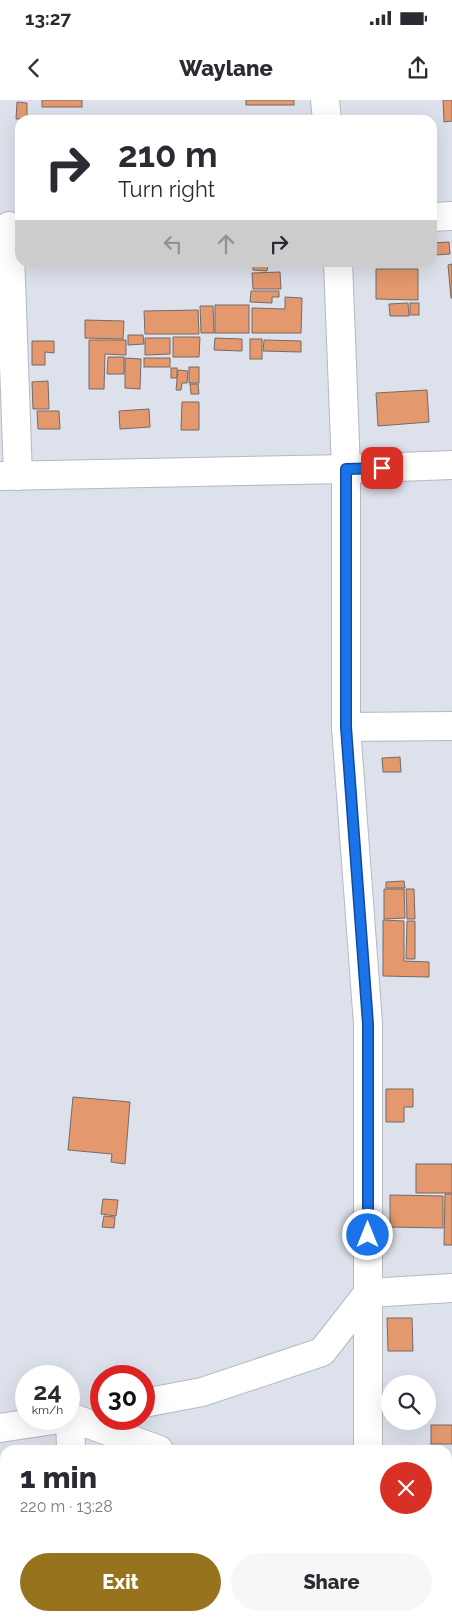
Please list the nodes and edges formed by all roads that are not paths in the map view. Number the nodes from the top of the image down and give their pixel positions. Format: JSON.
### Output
{"nodes":[{"id":1,"x":326,"y":100,"type":"edge"},
{"id":2,"x":327,"y":115,"type":"edge"},
{"id":3,"x":452,"y":216,"type":"edge"},
{"id":4,"x":437,"y":217,"type":"edge"},
{"id":5,"x":10,"y":226,"type":"edge"},
{"id":6,"x":338,"y":267,"type":"edge"},
{"id":7,"x":452,"y":465,"type":"edge"},
{"id":8,"x":346,"y":469,"type":"junction"},
{"id":9,"x":9,"y":476,"type":"edge"},
{"id":10,"x":452,"y":726,"type":"edge"},
{"id":11,"x":346,"y":727,"type":"junction"},
{"id":12,"x":452,"y":1288,"type":"edge"},
{"id":13,"x":368,"y":1293,"type":"junction"},
{"id":14,"x":155,"y":1401,"type":"edge"},
{"id":15,"x":80,"y":1423,"type":"edge"},
{"id":16,"x":15,"y":1426,"type":"edge"},
{"id":17,"x":0,"y":1428,"type":"edge"},
{"id":18,"x":68,"y":1430,"type":"edge"},
{"id":19,"x":70,"y":1445,"type":"edge"},
{"id":20,"x":144,"y":1445,"type":"edge"},
{"id":21,"x":368,"y":1445,"type":"edge"}],
"edges":[{"from":1,"to":2,"type":"street"},
{"from":3,"to":4,"type":"street"},
{"from":5,"to":9,"type":"street"},
{"from":6,"to":8,"type":"street"},
{"from":7,"to":8,"type":"street"},
{"from":8,"to":9,"type":"street"},
{"from":8,"to":11,"type":"street"},
{"from":10,"to":11,"type":"street"},
{"from":11,"to":13,"type":"street"},
{"from":12,"to":13,"type":"street"},
{"from":13,"to":14,"type":"street"},
{"from":13,"to":21,"type":"street"},
{"from":15,"to":20,"type":"street"},
{"from":16,"to":17,"type":"street"},
{"from":18,"to":19,"type":"street"}]}
